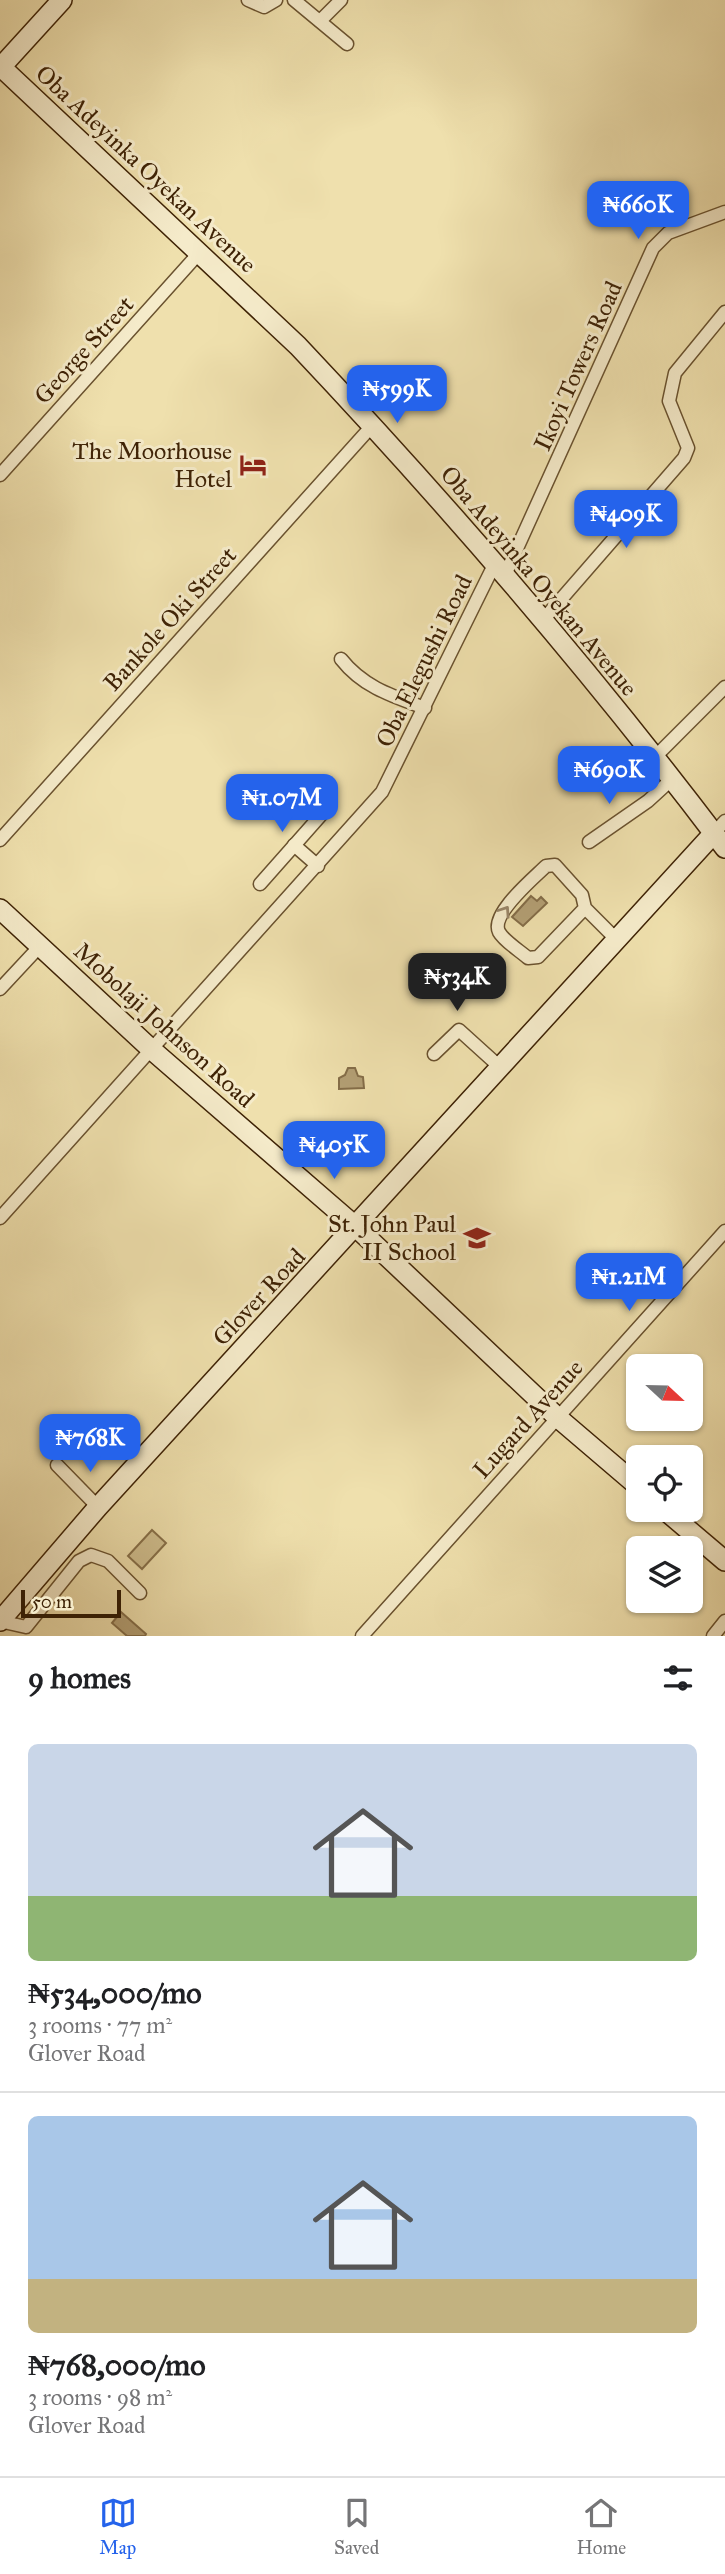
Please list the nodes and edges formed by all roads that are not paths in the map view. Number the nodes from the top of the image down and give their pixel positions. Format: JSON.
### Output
{"nodes":[{"id":1,"x":62,"y":0,"type":"edge"},
{"id":2,"x":248,"y":0,"type":"edge"},
{"id":3,"x":276,"y":0,"type":"edge"},
{"id":4,"x":294,"y":0,"type":"edge"},
{"id":5,"x":341,"y":0,"type":"edge"},
{"id":6,"x":320,"y":21,"type":"junction"},
{"id":7,"x":347,"y":44,"type":"dead end"},
{"id":8,"x":0,"y":67,"type":"edge"},
{"id":9,"x":725,"y":212,"type":"edge"},
{"id":10,"x":200,"y":252,"type":"junction"},
{"id":11,"x":725,"y":312,"type":"edge"},
{"id":12,"x":371,"y":427,"type":"junction"},
{"id":13,"x":0,"y":475,"type":"edge"},
{"id":14,"x":500,"y":569,"type":"junction"},
{"id":15,"x":543,"y":620,"type":"junction"},
{"id":16,"x":341,"y":659,"type":"dead end"},
{"id":17,"x":725,"y":687,"type":"edge"},
{"id":18,"x":425,"y":708,"type":"junction"},
{"id":19,"x":654,"y":758,"type":"junction"},
{"id":20,"x":671,"y":780,"type":"junction"},
{"id":21,"x":330,"y":806,"type":"dead end"},
{"id":22,"x":721,"y":834,"type":"edge"},
{"id":23,"x":0,"y":840,"type":"edge"},
{"id":24,"x":589,"y":842,"type":"dead end"},
{"id":25,"x":294,"y":845,"type":"junction"},
{"id":26,"x":318,"y":866,"type":"junction"},
{"id":27,"x":260,"y":884,"type":"dead end"},
{"id":28,"x":585,"y":908,"type":"junction"},
{"id":29,"x":0,"y":909,"type":"edge"},
{"id":30,"x":617,"y":939,"type":"junction"},
{"id":31,"x":40,"y":946,"type":"junction"},
{"id":32,"x":0,"y":989,"type":"edge"},
{"id":33,"x":152,"y":1050,"type":"junction"},
{"id":34,"x":434,"y":1054,"type":"dead end"},
{"id":35,"x":501,"y":1068,"type":"junction"},
{"id":36,"x":0,"y":1218,"type":"edge"},
{"id":37,"x":356,"y":1227,"type":"junction"},
{"id":38,"x":725,"y":1231,"type":"edge"},
{"id":39,"x":557,"y":1417,"type":"junction"},
{"id":40,"x":57,"y":1465,"type":"dead end"},
{"id":41,"x":626,"y":1476,"type":"edge"},
{"id":42,"x":99,"y":1507,"type":"junction"},
{"id":43,"x":679,"y":1522,"type":"edge"},
{"id":44,"x":725,"y":1561,"type":"edge"},
{"id":45,"x":140,"y":1593,"type":"dead end"},
{"id":46,"x":0,"y":1621,"type":"edge"},
{"id":47,"x":725,"y":1621,"type":"edge"},
{"id":48,"x":362,"y":1636,"type":"edge"},
{"id":49,"x":713,"y":1636,"type":"edge"}],
"edges":[{"from":1,"to":8,"type":"main road"},
{"from":2,"to":3,"type":"street"},
{"from":4,"to":6,"type":"street"},
{"from":5,"to":6,"type":"street"},
{"from":6,"to":7,"type":"street"},
{"from":8,"to":10,"type":"main road","name":"Oba Adeyinka Oyekan Avenue"},
{"from":9,"to":14,"type":"street","name":"Ikoyi Towers Road"},
{"from":10,"to":12,"type":"main road","name":"Oba Adeyinka Oyekan Avenue"},
{"from":10,"to":13,"type":"street","name":"George Street"},
{"from":11,"to":15,"type":"street"},
{"from":12,"to":14,"type":"main road","name":"Oba Adeyinka Oyekan Avenue"},
{"from":12,"to":23,"type":"street","name":"Bankole Oki Street"},
{"from":14,"to":15,"type":"main road","name":"Oba Adeyinka Oyekan Avenue"},
{"from":14,"to":18,"type":"street","name":"Oba Elegushi Road"},
{"from":15,"to":19,"type":"main road","name":"Oba Adeyinka Oyekan Avenue"},
{"from":16,"to":18,"type":"street"},
{"from":17,"to":19,"type":"street"},
{"from":18,"to":26,"type":"street","name":"Oba Elegushi Road"},
{"from":19,"to":20,"type":"main road","name":"Oba Adeyinka Oyekan Avenue"},
{"from":20,"to":22,"type":"main road","name":"Oba Adeyinka Oyekan Avenue"},
{"from":20,"to":24,"type":"street"},
{"from":21,"to":25,"type":"street"},
{"from":22,"to":30,"type":"main road","name":"Glover Road"},
{"from":25,"to":26,"type":"street"},
{"from":25,"to":27,"type":"street"},
{"from":26,"to":33,"type":"street","name":"Oba Elegushi Road"},
{"from":28,"to":28,"type":"street","one_way":true},
{"from":28,"to":30,"type":"street"},
{"from":29,"to":31,"type":"main road","name":"Mobolaji Johnson Road"},
{"from":30,"to":35,"type":"main road","name":"Glover Road"},
{"from":31,"to":32,"type":"street"},
{"from":31,"to":33,"type":"main road","name":"Mobolaji Johnson Road"},
{"from":33,"to":36,"type":"street","name":"Oba Elegushi Road"},
{"from":33,"to":37,"type":"main road","name":"Mobolaji Johnson Road"},
{"from":34,"to":35,"type":"street"},
{"from":35,"to":37,"type":"main road","name":"Glover Road"},
{"from":37,"to":39,"type":"main road","name":"Mobolaji Johnson Road"},
{"from":37,"to":42,"type":"main road","name":"Glover Road"},
{"from":38,"to":39,"type":"street","name":"Lugard Avenue"},
{"from":39,"to":41,"type":"main road","name":"Mobolaji Johnson Road"},
{"from":39,"to":48,"type":"street","name":"Lugard Avenue"},
{"from":40,"to":42,"type":"street"},
{"from":42,"to":46,"type":"main road","name":"Glover Road"},
{"from":43,"to":44,"type":"main road"},
{"from":45,"to":46,"type":"street"},
{"from":47,"to":49,"type":"street"}]}
